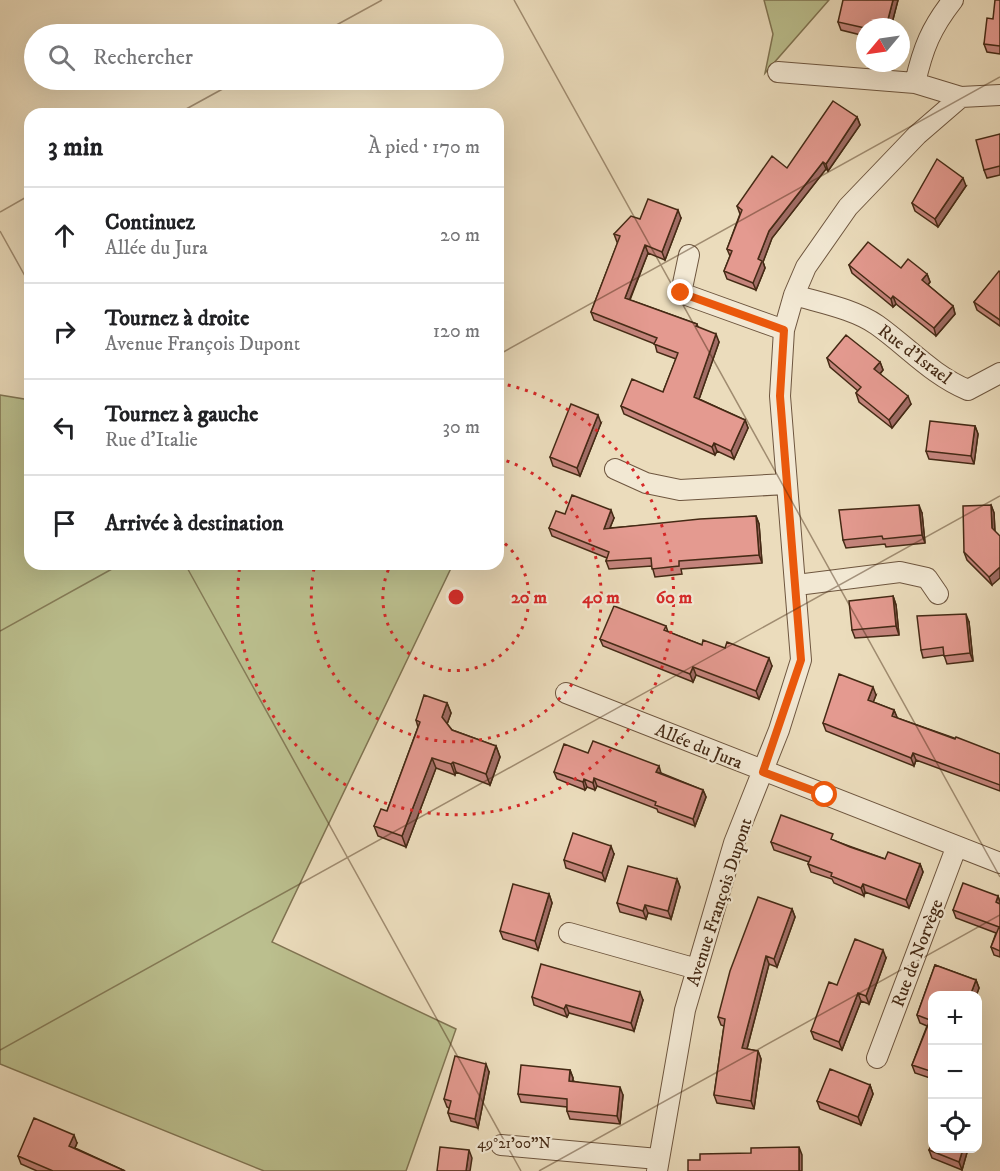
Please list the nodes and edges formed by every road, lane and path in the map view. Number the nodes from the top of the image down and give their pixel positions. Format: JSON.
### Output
{"nodes":[{"id":1,"x":953,"y":0,"type":"edge"},
{"id":2,"x":778,"y":72,"type":"dead end"},
{"id":3,"x":915,"y":83,"type":"junction"},
{"id":4,"x":1000,"y":95,"type":"edge"},
{"id":5,"x":961,"y":97,"type":"junction"},
{"id":6,"x":689,"y":255,"type":"dead end"},
{"id":7,"x":794,"y":295,"type":"junction"},
{"id":8,"x":784,"y":330,"type":"junction"},
{"id":9,"x":1000,"y":373,"type":"edge"},
{"id":10,"x":615,"y":469,"type":"dead end"},
{"id":11,"x":786,"y":484,"type":"junction"},
{"id":12,"x":797,"y":585,"type":"junction"},
{"id":13,"x":938,"y":594,"type":"dead end"},
{"id":14,"x":566,"y":693,"type":"dead end"},
{"id":15,"x":763,"y":772,"type":"junction"},
{"id":16,"x":956,"y":848,"type":"junction"},
{"id":17,"x":1000,"y":863,"type":"edge"},
{"id":18,"x":569,"y":933,"type":"dead end"},
{"id":19,"x":697,"y":969,"type":"junction"},
{"id":20,"x":877,"y":1058,"type":"dead end"},
{"id":21,"x":501,"y":1145,"type":"dead end"},
{"id":22,"x":658,"y":1165,"type":"edge"}],
"edges":[{"from":1,"to":3,"type":"street"},
{"from":2,"to":3,"type":"street"},
{"from":3,"to":5,"type":"street"},
{"from":4,"to":5,"type":"street"},
{"from":5,"to":7,"type":"street","name":"Avenue François Dupont"},
{"from":6,"to":8,"type":"street"},
{"from":7,"to":8,"type":"street","name":"Avenue François Dupont"},
{"from":7,"to":9,"type":"street","name":"Rue d'Israel"},
{"from":8,"to":11,"type":"street","name":"Avenue François Dupont"},
{"from":10,"to":11,"type":"street"},
{"from":11,"to":12,"type":"street","name":"Avenue François Dupont"},
{"from":12,"to":13,"type":"street"},
{"from":12,"to":15,"type":"street","name":"Avenue François Dupont"},
{"from":14,"to":15,"type":"street","name":"Allée du Jura"},
{"from":15,"to":16,"type":"street","name":"Allée du Jura"},
{"from":15,"to":19,"type":"street","name":"Avenue François Dupont"},
{"from":16,"to":17,"type":"street","name":"Allée du Jura"},
{"from":16,"to":20,"type":"street","name":"Rue de Norvège"},
{"from":18,"to":19,"type":"street"},
{"from":19,"to":22,"type":"street","name":"Avenue François Dupont"},
{"from":21,"to":22,"type":"street"}]}
